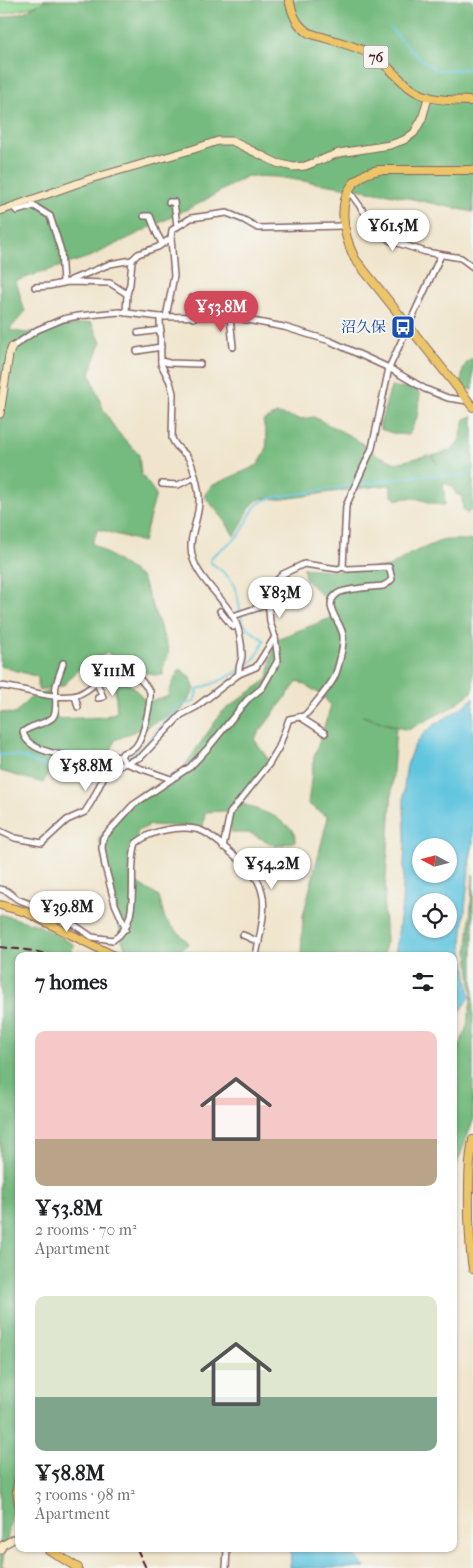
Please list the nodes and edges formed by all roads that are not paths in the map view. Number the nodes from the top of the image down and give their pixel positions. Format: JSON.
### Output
{"nodes":[{"id":1,"x":289,"y":0,"type":"edge"},
{"id":2,"x":428,"y":98,"type":"junction"},
{"id":3,"x":473,"y":101,"type":"edge"},
{"id":4,"x":473,"y":170,"type":"edge"},
{"id":5,"x":348,"y":192,"type":"junction"},
{"id":6,"x":169,"y":202,"type":"dead end"},
{"id":7,"x":12,"y":207,"type":"junction"},
{"id":8,"x":0,"y":211,"type":"edge"},
{"id":9,"x":144,"y":216,"type":"dead end"},
{"id":10,"x":177,"y":226,"type":"junction"},
{"id":11,"x":343,"y":226,"type":"junction"},
{"id":12,"x":170,"y":238,"type":"junction"},
{"id":13,"x":162,"y":243,"type":"junction"},
{"id":14,"x":441,"y":255,"type":"junction"},
{"id":15,"x":132,"y":260,"type":"junction"},
{"id":16,"x":473,"y":267,"type":"edge"},
{"id":17,"x":66,"y":282,"type":"junction"},
{"id":18,"x":35,"y":287,"type":"dead end"},
{"id":19,"x":127,"y":294,"type":"junction"},
{"id":20,"x":192,"y":298,"type":"dead end"},
{"id":21,"x":225,"y":303,"type":"dead end"},
{"id":22,"x":126,"y":312,"type":"junction"},
{"id":23,"x":163,"y":317,"type":"junction"},
{"id":24,"x":228,"y":317,"type":"junction"},
{"id":25,"x":193,"y":318,"type":"junction"},
{"id":26,"x":408,"y":325,"type":"junction"},
{"id":27,"x":161,"y":330,"type":"junction"},
{"id":28,"x":138,"y":333,"type":"dead end"},
{"id":29,"x":12,"y":347,"type":"joint"},
{"id":30,"x":161,"y":347,"type":"junction"},
{"id":31,"x":233,"y":347,"type":"dead end"},
{"id":32,"x":137,"y":351,"type":"dead end"},
{"id":33,"x":161,"y":360,"type":"junction"},
{"id":34,"x":200,"y":364,"type":"dead end"},
{"id":35,"x":389,"y":368,"type":"junction"},
{"id":36,"x":471,"y":404,"type":"edge"},
{"id":37,"x":0,"y":414,"type":"edge"},
{"id":38,"x":195,"y":477,"type":"junction"},
{"id":39,"x":162,"y":484,"type":"dead end"},
{"id":40,"x":343,"y":567,"type":"junction"},
{"id":41,"x":269,"y":604,"type":"junction"},
{"id":42,"x":220,"y":611,"type":"dead end"},
{"id":43,"x":235,"y":615,"type":"junction"},
{"id":44,"x":234,"y":628,"type":"junction"},
{"id":45,"x":275,"y":637,"type":"junction"},
{"id":46,"x":63,"y":663,"type":"dead end"},
{"id":47,"x":239,"y":671,"type":"junction"},
{"id":48,"x":97,"y":683,"type":"junction"},
{"id":49,"x":0,"y":686,"type":"edge"},
{"id":50,"x":55,"y":696,"type":"junction"},
{"id":51,"x":75,"y":696,"type":"junction"},
{"id":52,"x":98,"y":698,"type":"dead end"},
{"id":53,"x":78,"y":707,"type":"dead end"},
{"id":54,"x":299,"y":716,"type":"junction"},
{"id":55,"x":325,"y":733,"type":"dead end"},
{"id":56,"x":121,"y":756,"type":"junction"},
{"id":57,"x":125,"y":763,"type":"junction"},
{"id":58,"x":171,"y":779,"type":"junction"},
{"id":59,"x":0,"y":831,"type":"edge"},
{"id":60,"x":223,"y":846,"type":"junction"},
{"id":61,"x":0,"y":889,"type":"edge"},
{"id":62,"x":0,"y":905,"type":"edge"},
{"id":63,"x":126,"y":929,"type":"junction"},
{"id":64,"x":244,"y":935,"type":"dead end"},
{"id":65,"x":259,"y":942,"type":"junction"},
{"id":66,"x":106,"y":952,"type":"edge"},
{"id":67,"x":257,"y":952,"type":"edge"},
{"id":68,"x":473,"y":1140,"type":"edge"},
{"id":69,"x":473,"y":1269,"type":"edge"},
{"id":70,"x":15,"y":1538,"type":"edge"},
{"id":71,"x":0,"y":1550,"type":"edge"},
{"id":72,"x":53,"y":1552,"type":"edge"},
{"id":73,"x":227,"y":1552,"type":"edge"},
{"id":74,"x":78,"y":1568,"type":"edge"},
{"id":75,"x":226,"y":1568,"type":"edge"}],
"edges":[{"from":1,"to":2,"type":"main road","number":"76"},
{"from":2,"to":3,"type":"main road","number":"76"},
{"from":2,"to":7,"type":"street"},
{"from":4,"to":5,"type":"main road"},
{"from":5,"to":11,"type":"main road"},
{"from":5,"to":14,"type":"street"},
{"from":6,"to":10,"type":"street"},
{"from":7,"to":8,"type":"street"},
{"from":7,"to":17,"type":"street"},
{"from":9,"to":13,"type":"street"},
{"from":10,"to":11,"type":"street"},
{"from":10,"to":12,"type":"street"},
{"from":11,"to":26,"type":"main road"},
{"from":12,"to":13,"type":"street"},
{"from":12,"to":23,"type":"street"},
{"from":13,"to":15,"type":"street"},
{"from":14,"to":16,"type":"street"},
{"from":14,"to":26,"type":"street"},
{"from":15,"to":17,"type":"street"},
{"from":15,"to":19,"type":"street"},
{"from":17,"to":18,"type":"street"},
{"from":17,"to":19,"type":"street"},
{"from":19,"to":22,"type":"street"},
{"from":20,"to":25,"type":"street"},
{"from":21,"to":24,"type":"street"},
{"from":22,"to":23,"type":"street"},
{"from":22,"to":29,"type":"street"},
{"from":23,"to":25,"type":"street"},
{"from":23,"to":27,"type":"street"},
{"from":24,"to":25,"type":"street"},
{"from":24,"to":31,"type":"street"},
{"from":24,"to":35,"type":"street"},
{"from":26,"to":35,"type":"street"},
{"from":26,"to":36,"type":"main road"},
{"from":27,"to":28,"type":"street"},
{"from":27,"to":30,"type":"street"},
{"from":29,"to":37,"type":"street"},
{"from":30,"to":32,"type":"street"},
{"from":30,"to":33,"type":"street"},
{"from":33,"to":34,"type":"street"},
{"from":33,"to":38,"type":"street"},
{"from":35,"to":36,"type":"street"},
{"from":35,"to":40,"type":"street"},
{"from":38,"to":39,"type":"street"},
{"from":38,"to":43,"type":"street"},
{"from":40,"to":41,"type":"street"},
{"from":40,"to":54,"type":"street"},
{"from":41,"to":43,"type":"street"},
{"from":41,"to":45,"type":"street"},
{"from":42,"to":44,"type":"street"},
{"from":43,"to":44,"type":"street"},
{"from":44,"to":47,"type":"street"},
{"from":45,"to":47,"type":"street"},
{"from":45,"to":58,"type":"street"},
{"from":46,"to":50,"type":"street"},
{"from":47,"to":57,"type":"street"},
{"from":48,"to":51,"type":"street"},
{"from":48,"to":52,"type":"street"},
{"from":48,"to":56,"type":"street"},
{"from":49,"to":50,"type":"street"},
{"from":50,"to":51,"type":"street"},
{"from":50,"to":56,"type":"street"},
{"from":51,"to":53,"type":"street"},
{"from":54,"to":55,"type":"street"},
{"from":54,"to":60,"type":"street"},
{"from":56,"to":57,"type":"street"},
{"from":57,"to":58,"type":"street"},
{"from":57,"to":59,"type":"street"},
{"from":58,"to":63,"type":"street"},
{"from":60,"to":63,"type":"street"},
{"from":60,"to":65,"type":"street"},
{"from":61,"to":63,"type":"street"},
{"from":62,"to":66,"type":"main road"},
{"from":64,"to":65,"type":"street"},
{"from":65,"to":67,"type":"street"},
{"from":68,"to":69,"type":"main road"},
{"from":70,"to":71,"type":"street"},
{"from":72,"to":74,"type":"main road"},
{"from":73,"to":75,"type":"street"}]}
